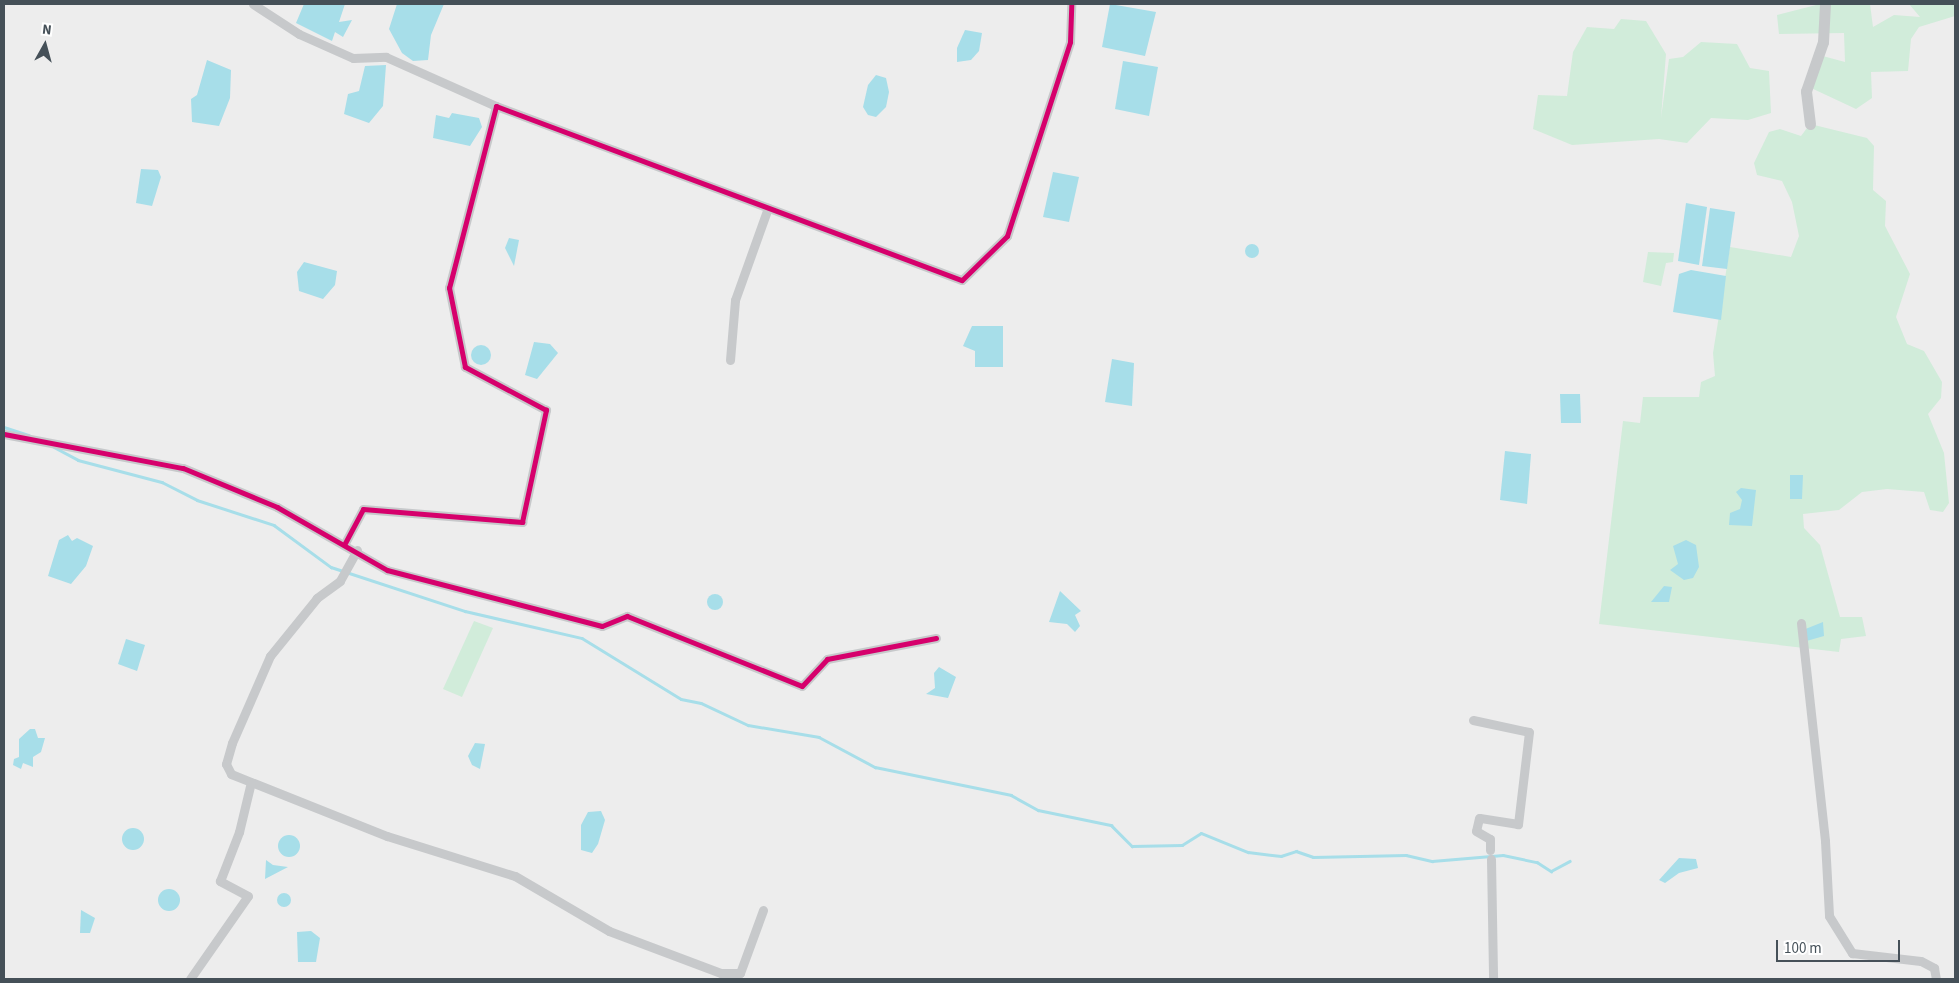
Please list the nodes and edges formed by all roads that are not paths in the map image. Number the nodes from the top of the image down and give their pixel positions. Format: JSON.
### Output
{"nodes":[{"id":1,"x":253,"y":4,"type":"edge"},
{"id":2,"x":1071,"y":4,"type":"edge"},
{"id":3,"x":1825,"y":4,"type":"edge"},
{"id":4,"x":496,"y":106,"type":"junction"},
{"id":5,"x":1810,"y":124,"type":"dead end"},
{"id":6,"x":768,"y":208,"type":"junction"},
{"id":7,"x":730,"y":360,"type":"dead end"},
{"id":8,"x":4,"y":434,"type":"edge"},
{"id":9,"x":345,"y":543,"type":"junction"},
{"id":10,"x":357,"y":550,"type":"junction"},
{"id":11,"x":1801,"y":623,"type":"dead end"},
{"id":12,"x":936,"y":638,"type":"dead end"},
{"id":13,"x":1474,"y":720,"type":"dead end"},
{"id":14,"x":251,"y":782,"type":"junction"},
{"id":15,"x":763,"y":910,"type":"dead end"},
{"id":16,"x":190,"y":979,"type":"edge"},
{"id":17,"x":1493,"y":979,"type":"edge"},
{"id":18,"x":1936,"y":979,"type":"edge"}],
"edges":[{"from":1,"to":4,"type":"street"},
{"from":2,"to":6,"type":"street"},
{"from":3,"to":5,"type":"street"},
{"from":4,"to":6,"type":"street"},
{"from":4,"to":9,"type":"street"},
{"from":6,"to":7,"type":"street"},
{"from":8,"to":9,"type":"street"},
{"from":9,"to":10,"type":"street"},
{"from":10,"to":12,"type":"street"},
{"from":10,"to":14,"type":"street"},
{"from":11,"to":18,"type":"street"},
{"from":13,"to":17,"type":"street"},
{"from":14,"to":15,"type":"street"},
{"from":14,"to":16,"type":"street"}]}
